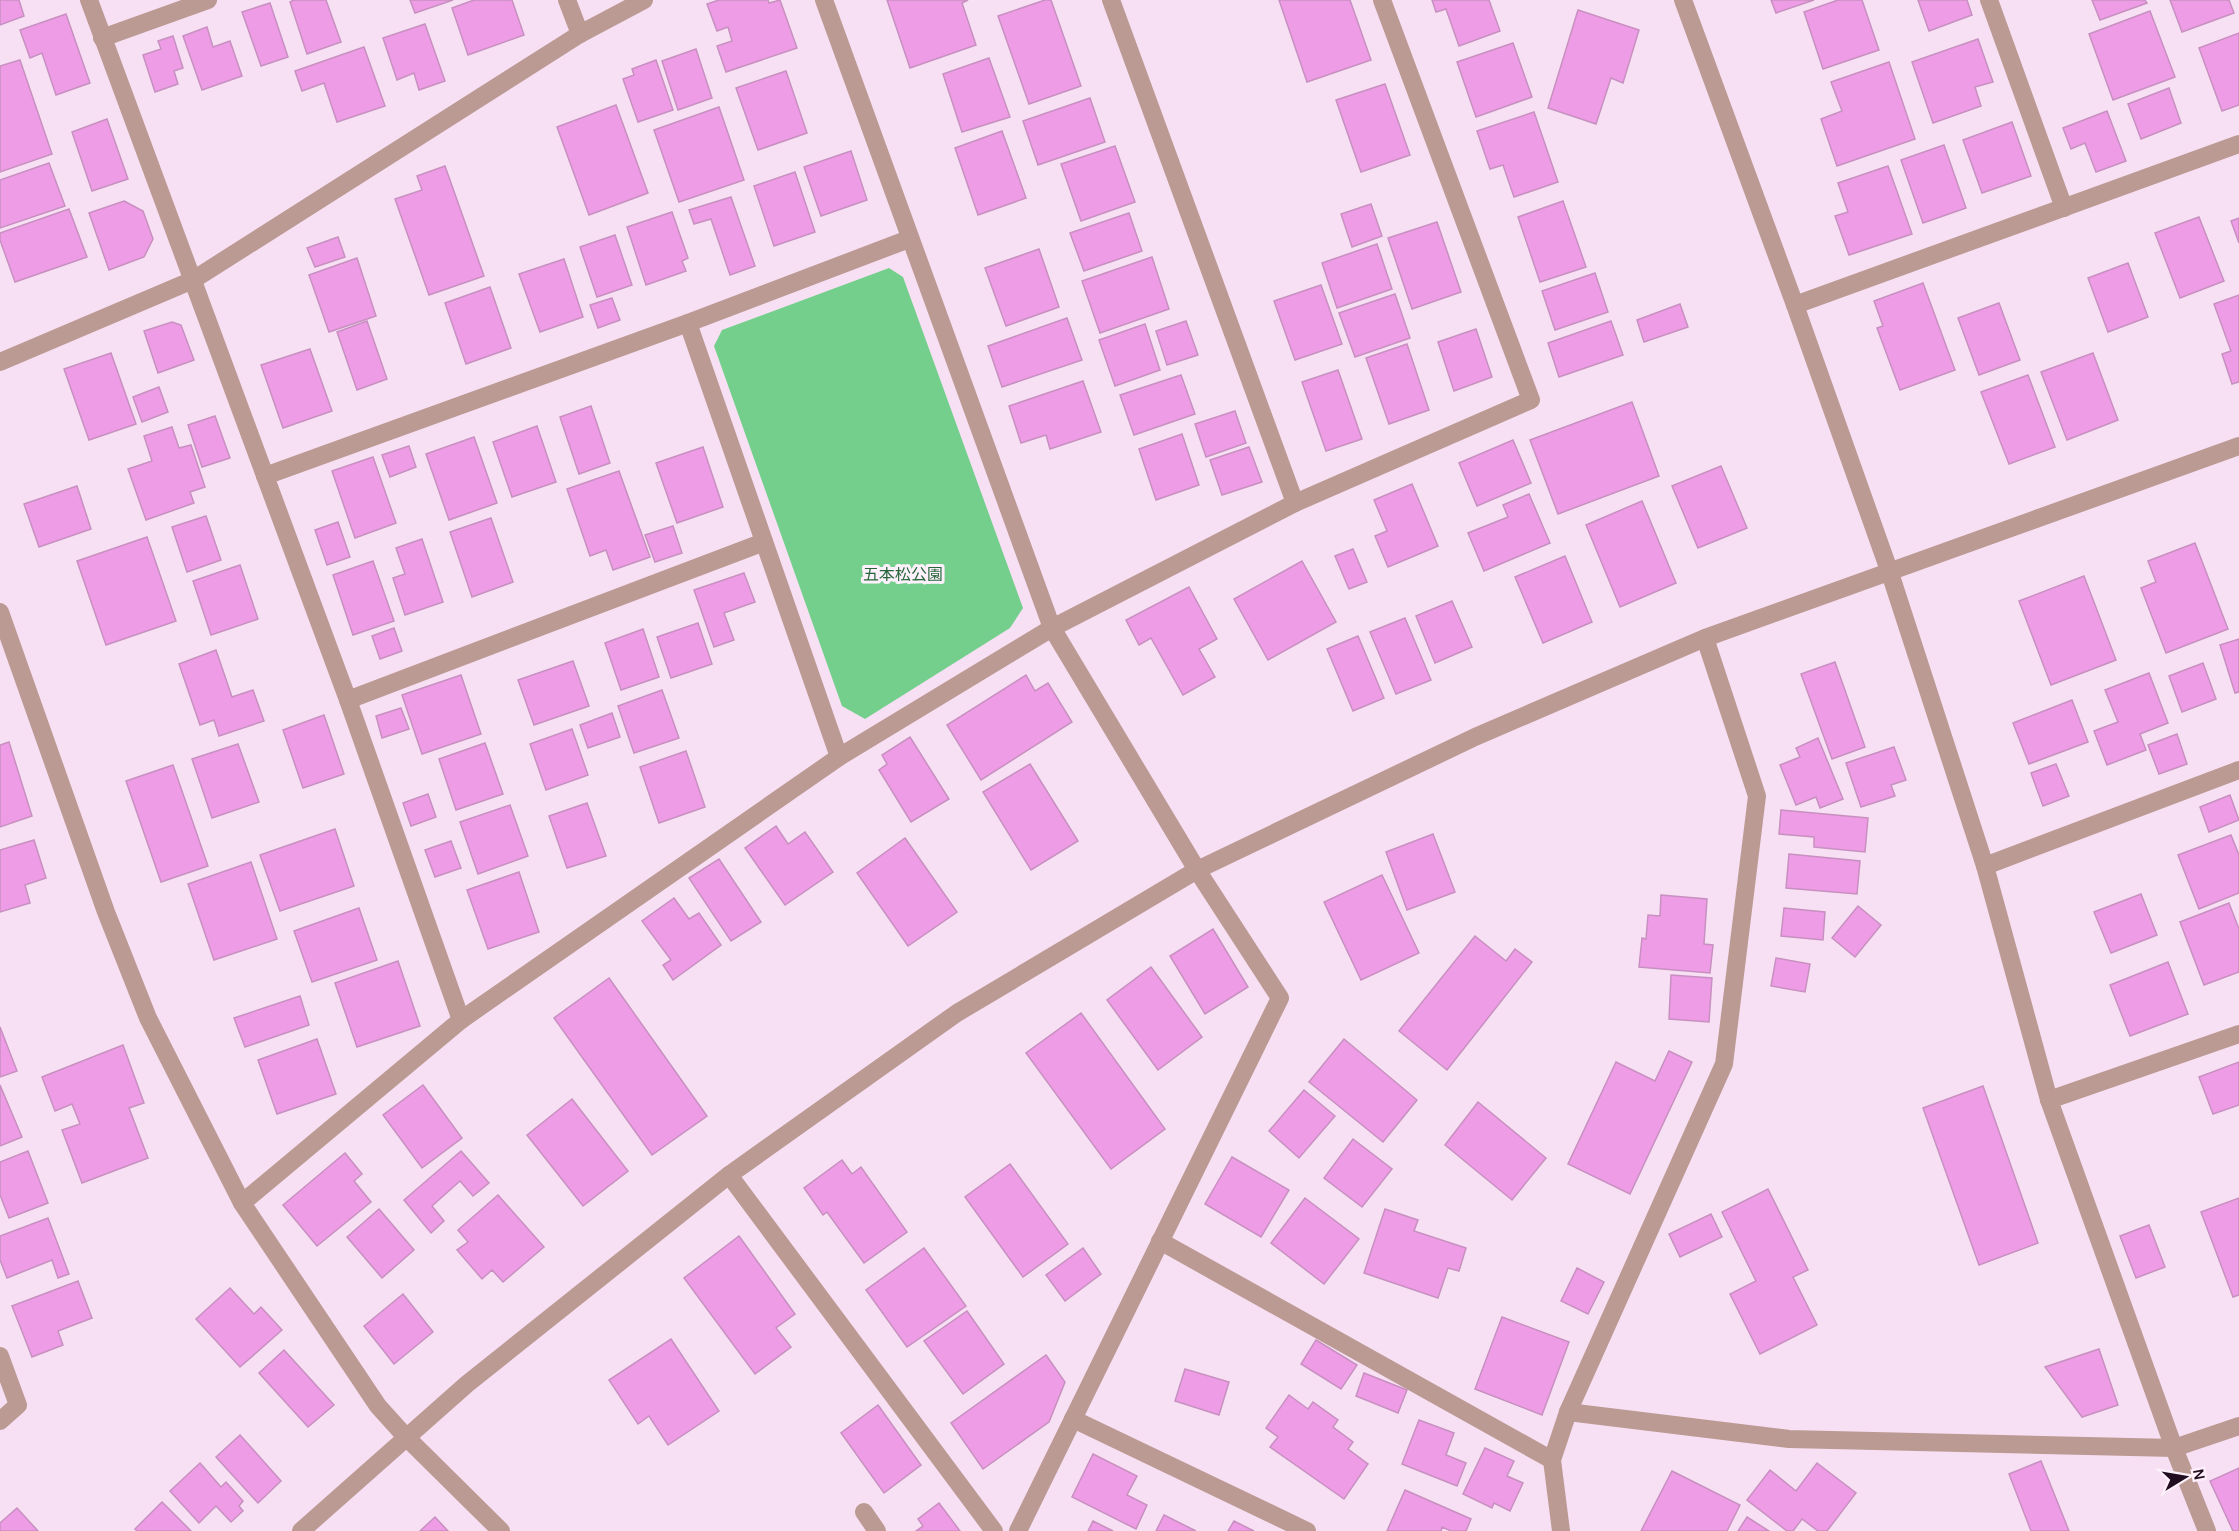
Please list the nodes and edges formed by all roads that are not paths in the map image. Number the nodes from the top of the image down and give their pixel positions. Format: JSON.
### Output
{"nodes":[{"id":1,"x":89,"y":0,"type":"edge"},
{"id":2,"x":208,"y":0,"type":"edge"},
{"id":3,"x":567,"y":0,"type":"edge"},
{"id":4,"x":644,"y":0,"type":"edge"},
{"id":5,"x":824,"y":0,"type":"edge"},
{"id":6,"x":1111,"y":0,"type":"edge"},
{"id":7,"x":1382,"y":0,"type":"edge"},
{"id":8,"x":1683,"y":0,"type":"edge"},
{"id":9,"x":1989,"y":0,"type":"edge"},
{"id":10,"x":580,"y":34,"type":"junction"},
{"id":11,"x":102,"y":38,"type":"junction"},
{"id":12,"x":2239,"y":144,"type":"edge"},
{"id":13,"x":2064,"y":208,"type":"junction"},
{"id":14,"x":909,"y":239,"type":"junction"},
{"id":15,"x":193,"y":280,"type":"junction"},
{"id":16,"x":1795,"y":305,"type":"junction"},
{"id":17,"x":688,"y":323,"type":"junction"},
{"id":18,"x":0,"y":362,"type":"edge"},
{"id":19,"x":2239,"y":446,"type":"edge"},
{"id":20,"x":265,"y":476,"type":"junction"},
{"id":21,"x":1295,"y":503,"type":"junction"},
{"id":22,"x":764,"y":542,"type":"junction"},
{"id":23,"x":1890,"y":573,"type":"junction"},
{"id":24,"x":0,"y":612,"type":"edge"},
{"id":25,"x":1052,"y":628,"type":"junction"},
{"id":26,"x":1705,"y":638,"type":"junction"},
{"id":27,"x":348,"y":700,"type":"junction"},
{"id":28,"x":839,"y":757,"type":"junction"},
{"id":29,"x":2239,"y":770,"type":"edge"},
{"id":30,"x":1985,"y":866,"type":"junction"},
{"id":31,"x":1197,"y":870,"type":"junction"},
{"id":32,"x":461,"y":1020,"type":"junction"},
{"id":33,"x":2239,"y":1034,"type":"edge"},
{"id":34,"x":2049,"y":1100,"type":"junction"},
{"id":35,"x":729,"y":1175,"type":"junction"},
{"id":36,"x":242,"y":1203,"type":"junction"},
{"id":37,"x":1161,"y":1241,"type":"junction"},
{"id":38,"x":0,"y":1356,"type":"edge"},
{"id":39,"x":1568,"y":1412,"type":"junction"},
{"id":40,"x":1073,"y":1419,"type":"junction"},
{"id":41,"x":0,"y":1420,"type":"edge"},
{"id":42,"x":2239,"y":1426,"type":"edge"},
{"id":43,"x":406,"y":1437,"type":"junction"},
{"id":44,"x":2174,"y":1448,"type":"junction"},
{"id":45,"x":1552,"y":1460,"type":"junction"},
{"id":46,"x":864,"y":1512,"type":"dead end"},
{"id":47,"x":301,"y":1531,"type":"edge"},
{"id":48,"x":501,"y":1531,"type":"edge"},
{"id":49,"x":877,"y":1531,"type":"edge"},
{"id":50,"x":994,"y":1531,"type":"edge"},
{"id":51,"x":1018,"y":1531,"type":"edge"},
{"id":52,"x":1306,"y":1531,"type":"edge"},
{"id":53,"x":1561,"y":1531,"type":"edge"},
{"id":54,"x":2207,"y":1531,"type":"edge"}],
"edges":[{"from":1,"to":11,"type":"street"},
{"from":2,"to":11,"type":"street"},
{"from":3,"to":10,"type":"street"},
{"from":4,"to":10,"type":"street"},
{"from":5,"to":14,"type":"street"},
{"from":6,"to":21,"type":"street"},
{"from":7,"to":21,"type":"street"},
{"from":8,"to":16,"type":"street"},
{"from":9,"to":13,"type":"street"},
{"from":10,"to":15,"type":"street"},
{"from":11,"to":15,"type":"street"},
{"from":12,"to":13,"type":"street"},
{"from":13,"to":16,"type":"street"},
{"from":14,"to":17,"type":"street"},
{"from":14,"to":25,"type":"street"},
{"from":15,"to":18,"type":"street"},
{"from":15,"to":20,"type":"street"},
{"from":16,"to":23,"type":"street"},
{"from":17,"to":20,"type":"street"},
{"from":17,"to":22,"type":"street"},
{"from":19,"to":23,"type":"street"},
{"from":20,"to":27,"type":"street"},
{"from":21,"to":25,"type":"street"},
{"from":22,"to":27,"type":"street"},
{"from":22,"to":28,"type":"street"},
{"from":23,"to":26,"type":"street"},
{"from":23,"to":30,"type":"street"},
{"from":24,"to":36,"type":"street"},
{"from":25,"to":28,"type":"street"},
{"from":25,"to":31,"type":"street"},
{"from":26,"to":31,"type":"street"},
{"from":26,"to":39,"type":"street"},
{"from":27,"to":32,"type":"street"},
{"from":28,"to":32,"type":"street"},
{"from":29,"to":30,"type":"street"},
{"from":30,"to":34,"type":"street"},
{"from":31,"to":35,"type":"street"},
{"from":31,"to":37,"type":"street"},
{"from":32,"to":36,"type":"street"},
{"from":33,"to":34,"type":"street"},
{"from":34,"to":44,"type":"street"},
{"from":35,"to":43,"type":"street"},
{"from":35,"to":50,"type":"street"},
{"from":36,"to":43,"type":"street"},
{"from":37,"to":40,"type":"street"},
{"from":37,"to":45,"type":"street"},
{"from":38,"to":41,"type":"street"},
{"from":39,"to":44,"type":"street"},
{"from":39,"to":45,"type":"street"},
{"from":40,"to":51,"type":"street"},
{"from":40,"to":52,"type":"street"},
{"from":42,"to":44,"type":"street"},
{"from":43,"to":47,"type":"street"},
{"from":43,"to":48,"type":"street"},
{"from":44,"to":54,"type":"street"},
{"from":45,"to":53,"type":"street"},
{"from":46,"to":49,"type":"street"}]}
